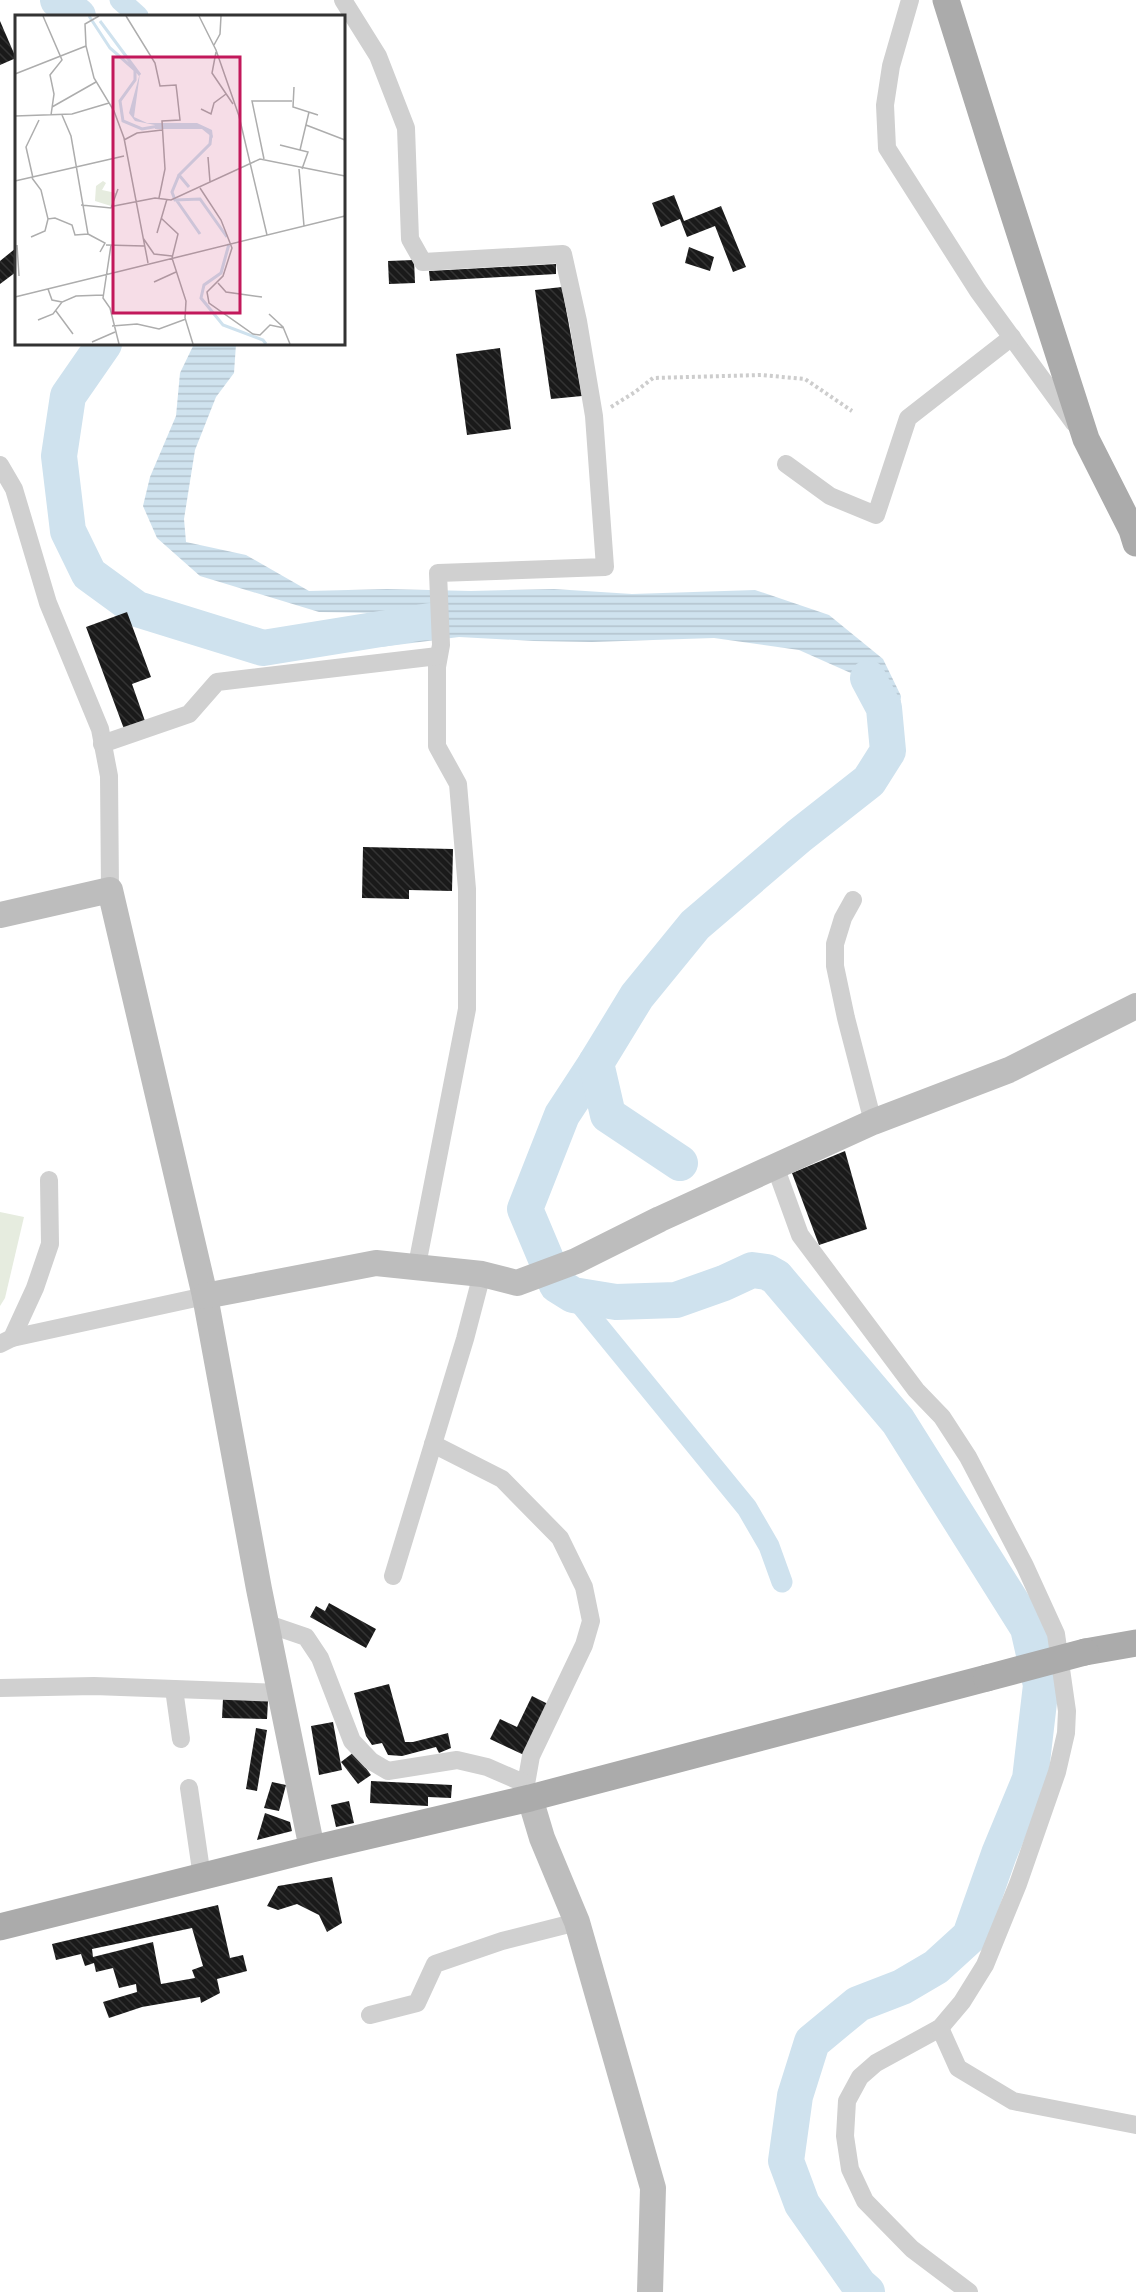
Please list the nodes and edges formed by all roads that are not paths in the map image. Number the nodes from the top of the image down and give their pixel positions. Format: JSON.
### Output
{"nodes":[{"id":1,"x":343,"y":0,"type":"edge"},
{"id":2,"x":910,"y":0,"type":"edge"},
{"id":3,"x":946,"y":0,"type":"edge"},
{"id":4,"x":1011,"y":337,"type":"junction"},
{"id":5,"x":1086,"y":438,"type":"junction"},
{"id":6,"x":786,"y":464,"type":"dead end"},
{"id":7,"x":0,"y":465,"type":"edge"},
{"id":8,"x":1135,"y":534,"type":"edge"},
{"id":9,"x":440,"y":651,"type":"junction"},
{"id":10,"x":102,"y":744,"type":"junction"},
{"id":11,"x":110,"y":890,"type":"junction"},
{"id":12,"x":853,"y":900,"type":"dead end"},
{"id":13,"x":0,"y":915,"type":"edge"},
{"id":14,"x":1136,"y":1006,"type":"edge"},
{"id":15,"x":873,"y":1122,"type":"junction"},
{"id":16,"x":775,"y":1166,"type":"junction"},
{"id":17,"x":49,"y":1180,"type":"dead end"},
{"id":18,"x":417,"y":1265,"type":"junction"},
{"id":19,"x":482,"y":1274,"type":"junction"},
{"id":20,"x":205,"y":1296,"type":"junction"},
{"id":21,"x":6,"y":1341,"type":"edge"},
{"id":22,"x":433,"y":1444,"type":"junction"},
{"id":23,"x":393,"y":1576,"type":"dead end"},
{"id":24,"x":268,"y":1624,"type":"junction"},
{"id":25,"x":1136,"y":1643,"type":"edge"},
{"id":26,"x":0,"y":1688,"type":"edge"},
{"id":27,"x":174,"y":1689,"type":"junction"},
{"id":28,"x":282,"y":1693,"type":"junction"},
{"id":29,"x":181,"y":1739,"type":"dead end"},
{"id":30,"x":189,"y":1788,"type":"dead end"},
{"id":31,"x":528,"y":1791,"type":"junction"},
{"id":32,"x":312,"y":1849,"type":"junction"},
{"id":33,"x":202,"y":1876,"type":"junction"},
{"id":34,"x":577,"y":1922,"type":"junction"},
{"id":35,"x":0,"y":1927,"type":"edge"},
{"id":36,"x":370,"y":2016,"type":"dead end"},
{"id":37,"x":940,"y":2028,"type":"junction"},
{"id":38,"x":1136,"y":2125,"type":"edge"},
{"id":39,"x":650,"y":2292,"type":"edge"},
{"id":40,"x":969,"y":2292,"type":"edge"}],
"edges":[{"from":1,"to":9,"type":"street"},
{"from":2,"to":4,"type":"street"},
{"from":3,"to":5,"type":"main road"},
{"from":4,"to":5,"type":"street"},
{"from":4,"to":6,"type":"street"},
{"from":5,"to":8,"type":"main road"},
{"from":7,"to":10,"type":"street"},
{"from":9,"to":10,"type":"street"},
{"from":9,"to":18,"type":"street"},
{"from":10,"to":11,"type":"street"},
{"from":11,"to":13,"type":"street"},
{"from":11,"to":20,"type":"street"},
{"from":12,"to":15,"type":"street"},
{"from":14,"to":15,"type":"street"},
{"from":15,"to":16,"type":"street"},
{"from":16,"to":19,"type":"street"},
{"from":16,"to":37,"type":"street"},
{"from":17,"to":21,"type":"street"},
{"from":18,"to":19,"type":"street"},
{"from":18,"to":20,"type":"street"},
{"from":19,"to":22,"type":"street"},
{"from":20,"to":21,"type":"street"},
{"from":20,"to":24,"type":"street"},
{"from":22,"to":23,"type":"street"},
{"from":22,"to":31,"type":"street"},
{"from":24,"to":28,"type":"street"},
{"from":24,"to":31,"type":"street"},
{"from":25,"to":31,"type":"main road","bridge":true},
{"from":26,"to":27,"type":"street"},
{"from":27,"to":28,"type":"street"},
{"from":27,"to":29,"type":"street"},
{"from":28,"to":32,"type":"street"},
{"from":30,"to":33,"type":"street"},
{"from":31,"to":32,"type":"main road"},
{"from":31,"to":34,"type":"street"},
{"from":32,"to":33,"type":"main road"},
{"from":33,"to":35,"type":"main road"},
{"from":34,"to":36,"type":"street"},
{"from":34,"to":39,"type":"street"},
{"from":37,"to":38,"type":"street"},
{"from":37,"to":40,"type":"street"}]}
